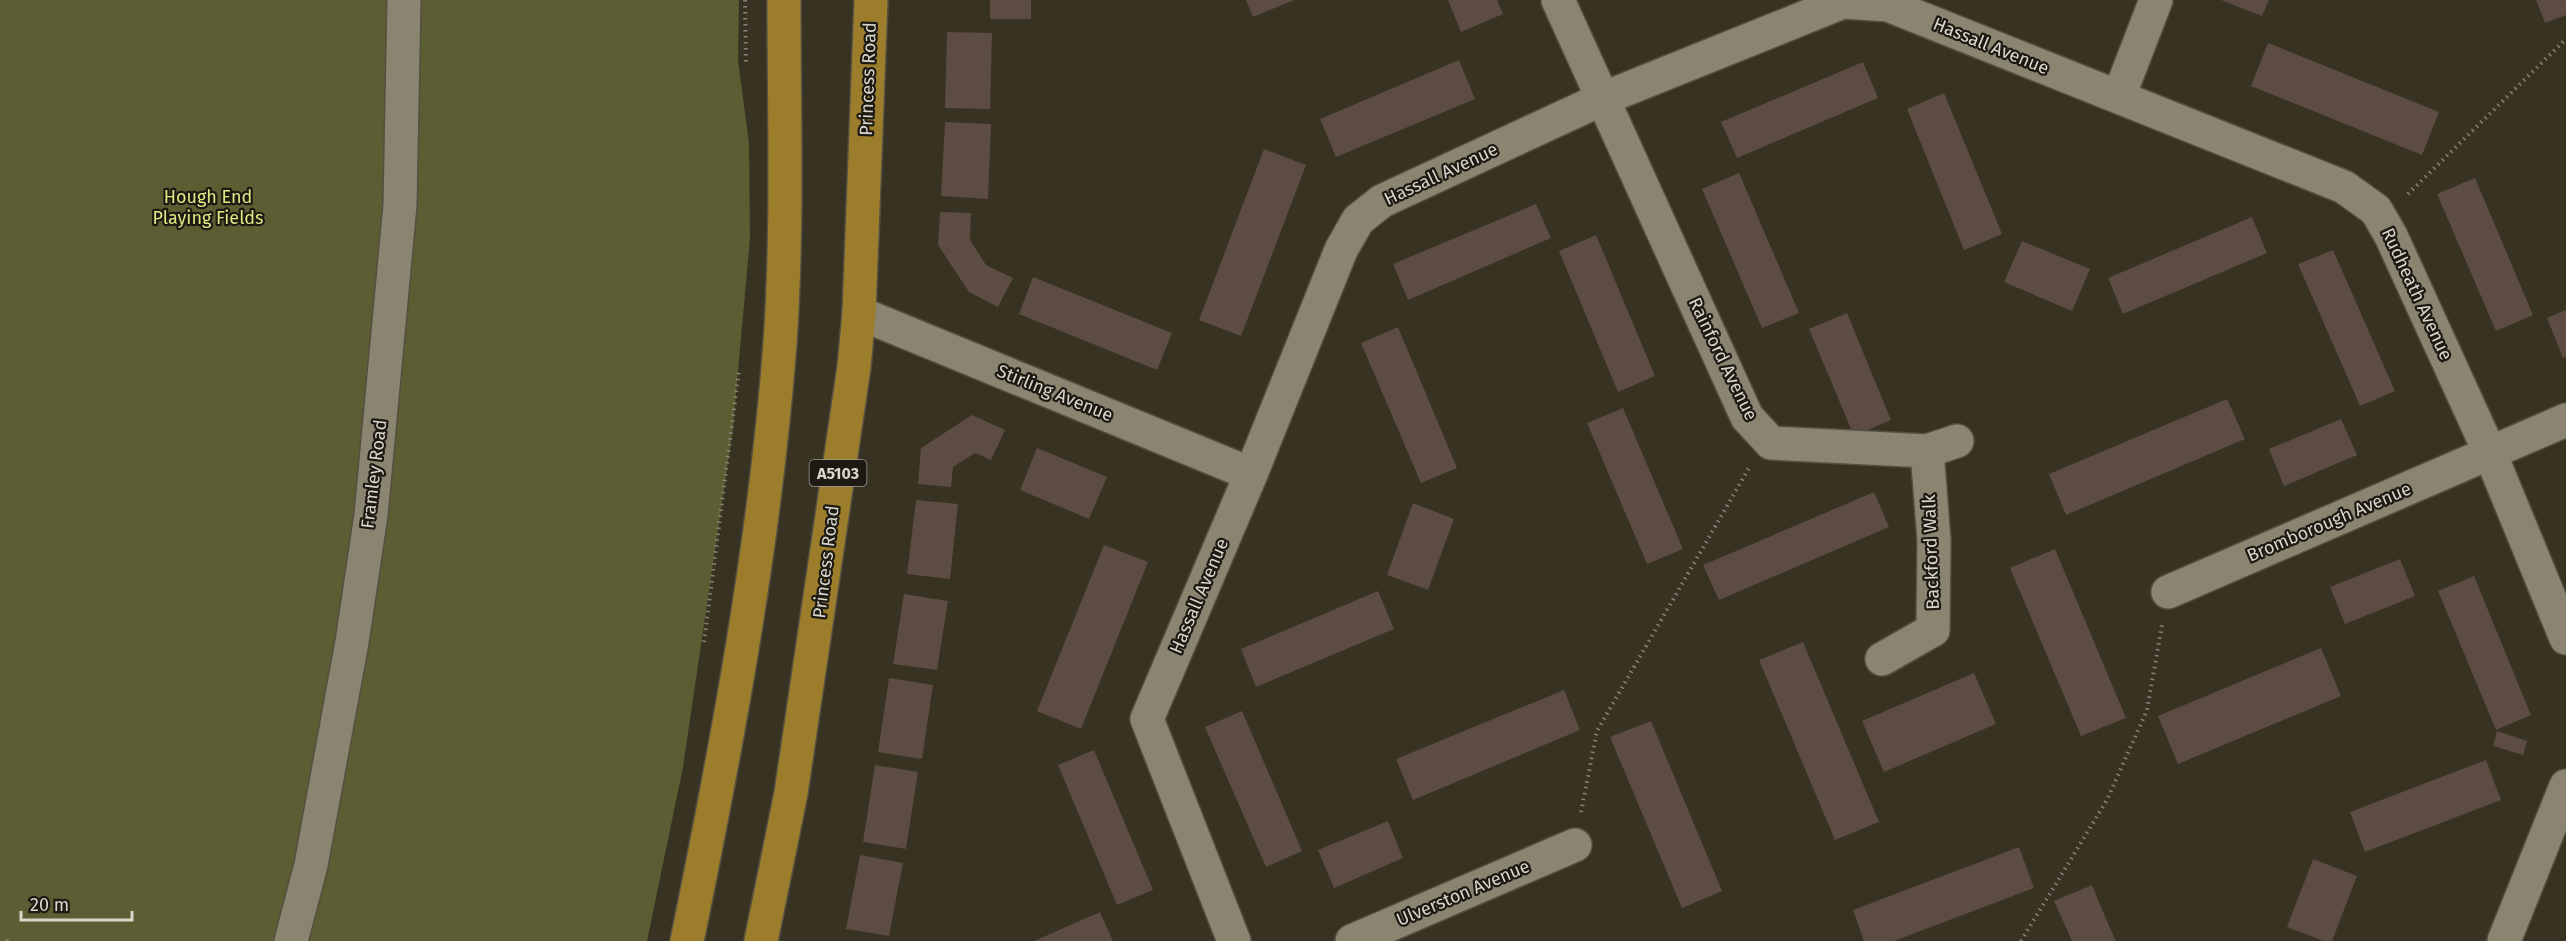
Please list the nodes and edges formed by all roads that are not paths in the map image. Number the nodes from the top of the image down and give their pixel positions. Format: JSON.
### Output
{"nodes":[{"id":1,"x":404,"y":0,"type":"edge"},
{"id":2,"x":784,"y":0,"type":"edge"},
{"id":3,"x":871,"y":0,"type":"edge"},
{"id":4,"x":1558,"y":0,"type":"edge"},
{"id":5,"x":2156,"y":0,"type":"edge"},
{"id":6,"x":2119,"y":96,"type":"junction"},
{"id":7,"x":1602,"y":99,"type":"junction"},
{"id":8,"x":859,"y":314,"type":"junction"},
{"id":9,"x":2566,"y":420,"type":"edge"},
{"id":10,"x":1958,"y":441,"type":"dead end"},
{"id":11,"x":1927,"y":451,"type":"junction"},
{"id":12,"x":2490,"y":453,"type":"junction"},
{"id":13,"x":1251,"y":474,"type":"junction"},
{"id":14,"x":2168,"y":592,"type":"road end"},
{"id":15,"x":2566,"y":638,"type":"edge"},
{"id":16,"x":1882,"y":659,"type":"dead end"},
{"id":17,"x":2566,"y":786,"type":"edge"},
{"id":18,"x":1575,"y":845,"type":"road end"},
{"id":19,"x":291,"y":941,"type":"edge"},
{"id":20,"x":687,"y":941,"type":"edge"},
{"id":21,"x":761,"y":941,"type":"edge"},
{"id":22,"x":1234,"y":941,"type":"edge"},
{"id":23,"x":1352,"y":941,"type":"edge"},
{"id":24,"x":2504,"y":941,"type":"edge"}],
"edges":[{"from":1,"to":19,"type":"street","name":"Framley Road"},
{"from":2,"to":20,"type":"highway"},
{"from":3,"to":8,"type":"highway","name":"Princess Road","number":"A5103"},
{"from":4,"to":7,"type":"street","name":"Rainford Avenue"},
{"from":5,"to":6,"type":"street"},
{"from":6,"to":7,"type":"street","name":"Hassall Avenue"},
{"from":6,"to":12,"type":"street","name":"Rudheath Avenue"},
{"from":7,"to":11,"type":"street","name":"Rainford Avenue"},
{"from":7,"to":13,"type":"street","name":"Hassall Avenue"},
{"from":8,"to":13,"type":"street","name":"Stirling Avenue"},
{"from":8,"to":21,"type":"highway","name":"Princess Road","number":"A5103"},
{"from":9,"to":12,"type":"street","name":"Bromborough Avenue"},
{"from":10,"to":11,"type":"street"},
{"from":11,"to":16,"type":"street","name":"Backford Walk"},
{"from":12,"to":14,"type":"street","name":"Bromborough Avenue"},
{"from":12,"to":15,"type":"street","name":"Rudheath Avenue"},
{"from":13,"to":22,"type":"street","name":"Hassall Avenue"},
{"from":17,"to":24,"type":"street"},
{"from":18,"to":23,"type":"street","name":"Ulverston Avenue"}]}
